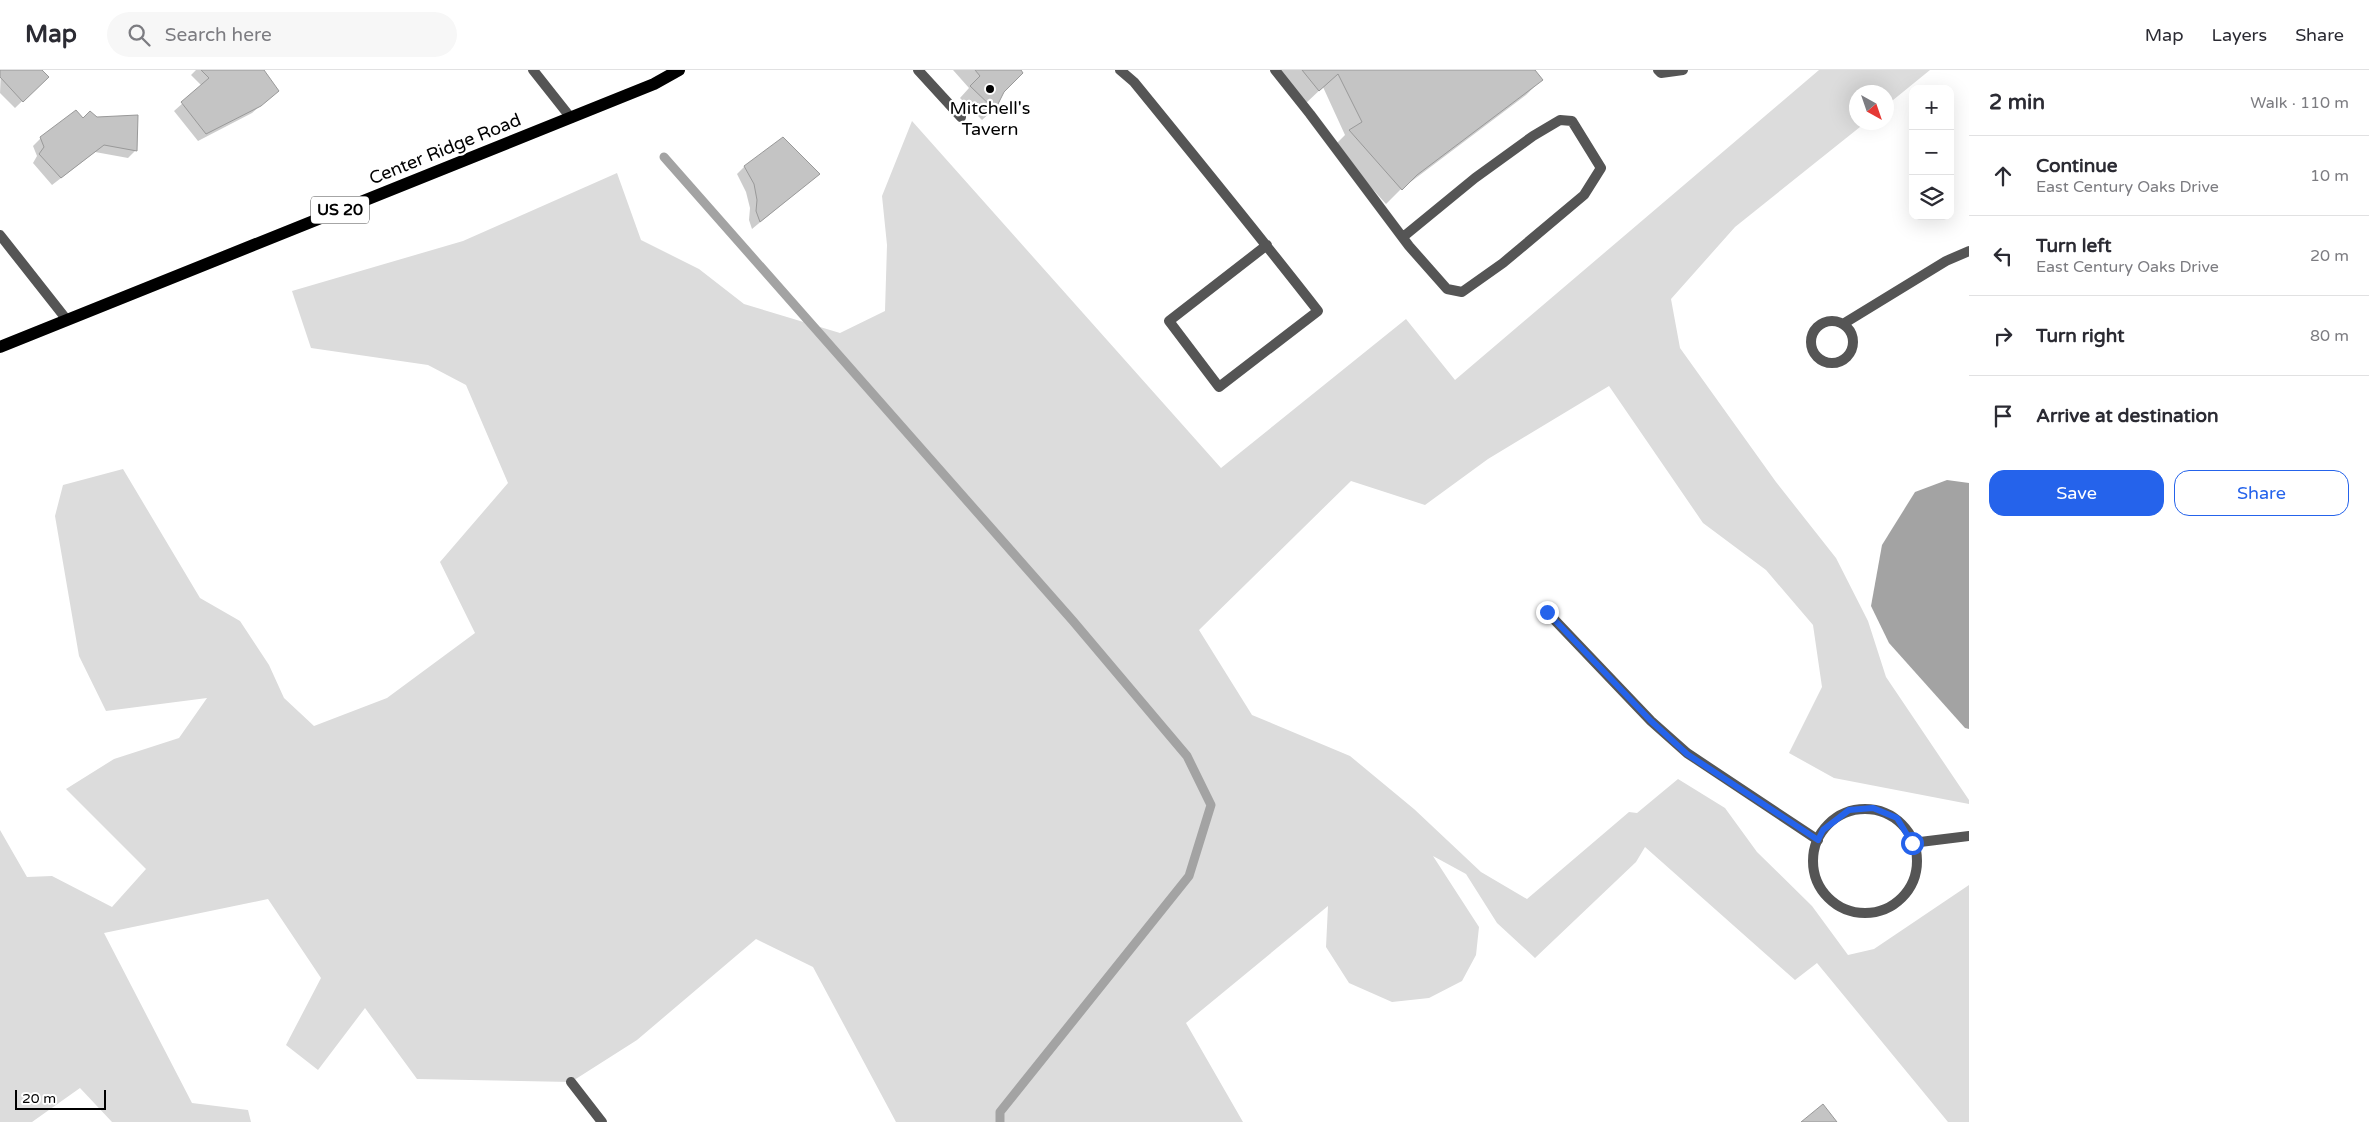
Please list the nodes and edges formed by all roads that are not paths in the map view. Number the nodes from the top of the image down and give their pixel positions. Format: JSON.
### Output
{"nodes":[{"id":1,"x":533,"y":70,"type":"edge"},
{"id":2,"x":679,"y":70,"type":"edge"},
{"id":3,"x":918,"y":70,"type":"edge"},
{"id":4,"x":1120,"y":70,"type":"edge"},
{"id":5,"x":1275,"y":70,"type":"edge"},
{"id":6,"x":1658,"y":70,"type":"edge"},
{"id":7,"x":1683,"y":70,"type":"edge"},
{"id":8,"x":961,"y":117,"type":"dead end"},
{"id":9,"x":571,"y":118,"type":"junction"},
{"id":10,"x":0,"y":235,"type":"edge"},
{"id":11,"x":1403,"y":237,"type":"junction"},
{"id":12,"x":1267,"y":245,"type":"junction"},
{"id":13,"x":1969,"y":251,"type":"edge"},
{"id":14,"x":67,"y":320,"type":"junction"},
{"id":15,"x":1843,"y":324,"type":"junction"},
{"id":16,"x":0,"y":347,"type":"edge"},
{"id":17,"x":1547,"y":612,"type":"dead end"},
{"id":18,"x":1969,"y":836,"type":"edge"},
{"id":19,"x":1818,"y":840,"type":"junction"},
{"id":20,"x":1912,"y":843,"type":"junction"},
{"id":21,"x":571,"y":1082,"type":"dead end"},
{"id":22,"x":602,"y":1122,"type":"edge"}],
"edges":[{"from":1,"to":9,"type":"street"},
{"from":2,"to":9,"type":"main road","name":"Center Ridge Road","number":"US 20"},
{"from":3,"to":8,"type":"street"},
{"from":4,"to":12,"type":"street"},
{"from":5,"to":11,"type":"street"},
{"from":6,"to":7,"type":"street"},
{"from":9,"to":14,"type":"main road","name":"Center Ridge Road","number":"US 20"},
{"from":10,"to":14,"type":"street"},
{"from":11,"to":11,"type":"street"},
{"from":12,"to":12,"type":"street"},
{"from":13,"to":15,"type":"street"},
{"from":14,"to":16,"type":"main road","name":"Center Ridge Road","number":"US 20"},
{"from":15,"to":15,"type":"street"},
{"from":17,"to":19,"type":"street"},
{"from":18,"to":20,"type":"street"},
{"from":19,"to":20,"type":"street"},
{"from":19,"to":20,"type":"street"},
{"from":21,"to":22,"type":"street"}]}
